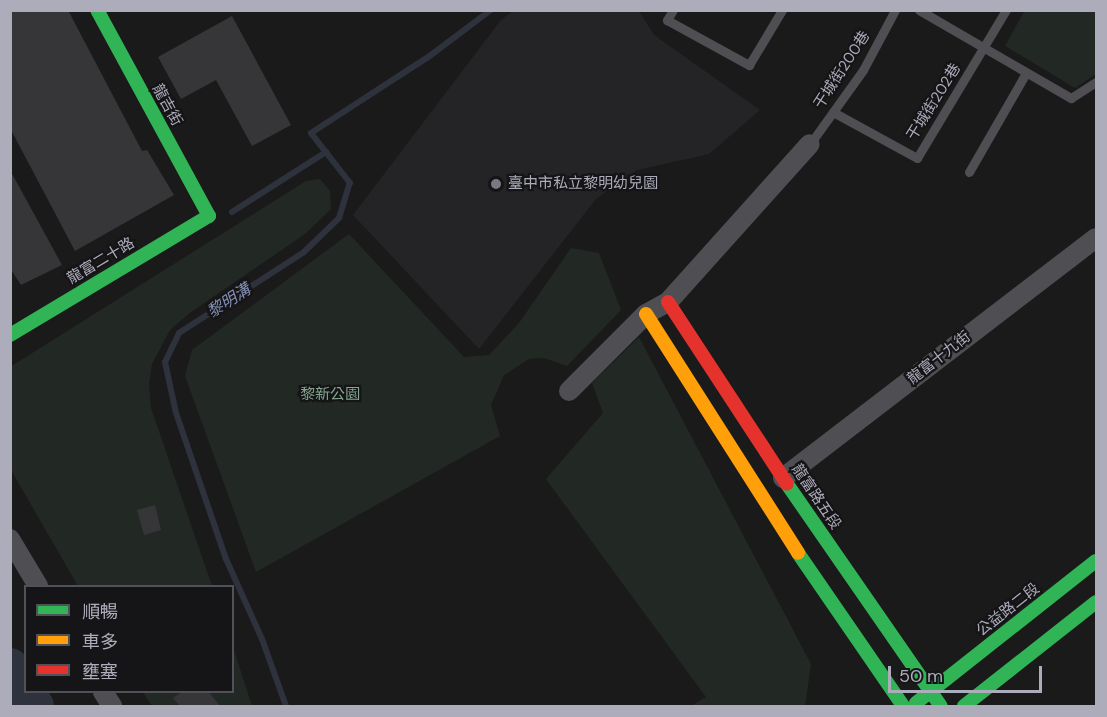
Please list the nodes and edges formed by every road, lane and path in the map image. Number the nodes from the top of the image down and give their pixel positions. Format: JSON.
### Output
{"nodes":[{"id":1,"x":97,"y":10,"type":"edge"},
{"id":2,"x":673,"y":10,"type":"edge"},
{"id":3,"x":782,"y":10,"type":"edge"},
{"id":4,"x":895,"y":10,"type":"edge"},
{"id":5,"x":919,"y":10,"type":"edge"},
{"id":6,"x":1006,"y":10,"type":"edge"},
{"id":7,"x":984,"y":50,"type":"junction"},
{"id":8,"x":1026,"y":73,"type":"junction"},
{"id":9,"x":1096,"y":82,"type":"edge"},
{"id":10,"x":834,"y":112,"type":"junction"},
{"id":11,"x":810,"y":144,"type":"joint"},
{"id":12,"x":969,"y":171,"type":"dead end"},
{"id":13,"x":209,"y":216,"type":"joint"},
{"id":14,"x":1096,"y":238,"type":"edge"},
{"id":15,"x":668,"y":302,"type":"junction"},
{"id":16,"x":646,"y":314,"type":"junction"},
{"id":17,"x":10,"y":335,"type":"edge"},
{"id":18,"x":570,"y":390,"type":"dead end"},
{"id":19,"x":783,"y":478,"type":"junction"},
{"id":20,"x":10,"y":539,"type":"edge"},
{"id":21,"x":1096,"y":561,"type":"edge"},
{"id":22,"x":37,"y":585,"type":"edge"},
{"id":23,"x":1096,"y":602,"type":"edge"},
{"id":24,"x":931,"y":692,"type":"junction"},
{"id":25,"x":103,"y":693,"type":"edge"},
{"id":26,"x":112,"y":706,"type":"edge"},
{"id":27,"x":903,"y":706,"type":"edge"},
{"id":28,"x":911,"y":706,"type":"edge"},
{"id":29,"x":941,"y":706,"type":"edge"},
{"id":30,"x":964,"y":706,"type":"edge"}],
"edges":[{"from":1,"to":13,"type":"street","name":"龍吉街"},
{"from":2,"to":3,"type":"lane"},
{"from":4,"to":10,"type":"lane","name":"干城街200巷"},
{"from":5,"to":7,"type":"lane"},
{"from":6,"to":7,"type":"lane","name":"干城街202巷"},
{"from":7,"to":8,"type":"lane"},
{"from":7,"to":10,"type":"lane","name":"干城街202巷"},
{"from":8,"to":9,"type":"lane"},
{"from":8,"to":12,"type":"lane"},
{"from":10,"to":11,"type":"lane","name":"干城街200巷"},
{"from":11,"to":15,"type":"street"},
{"from":13,"to":17,"type":"street","name":"龍富二十路"},
{"from":14,"to":19,"type":"street","name":"龍富十九街"},
{"from":15,"to":16,"type":"street"},
{"from":15,"to":19,"type":"street","name":"龍富路五段"},
{"from":16,"to":18,"type":"street"},
{"from":16,"to":27,"type":"street"},
{"from":19,"to":24,"type":"street","name":"龍富路五段"},
{"from":20,"to":22,"type":"street"},
{"from":21,"to":24,"type":"street","name":"公益路二段"},
{"from":23,"to":30,"type":"street"},
{"from":24,"to":28,"type":"street","name":"公益路二段"},
{"from":24,"to":29,"type":"street","name":"龍富路五段"},
{"from":25,"to":26,"type":"street"}]}
